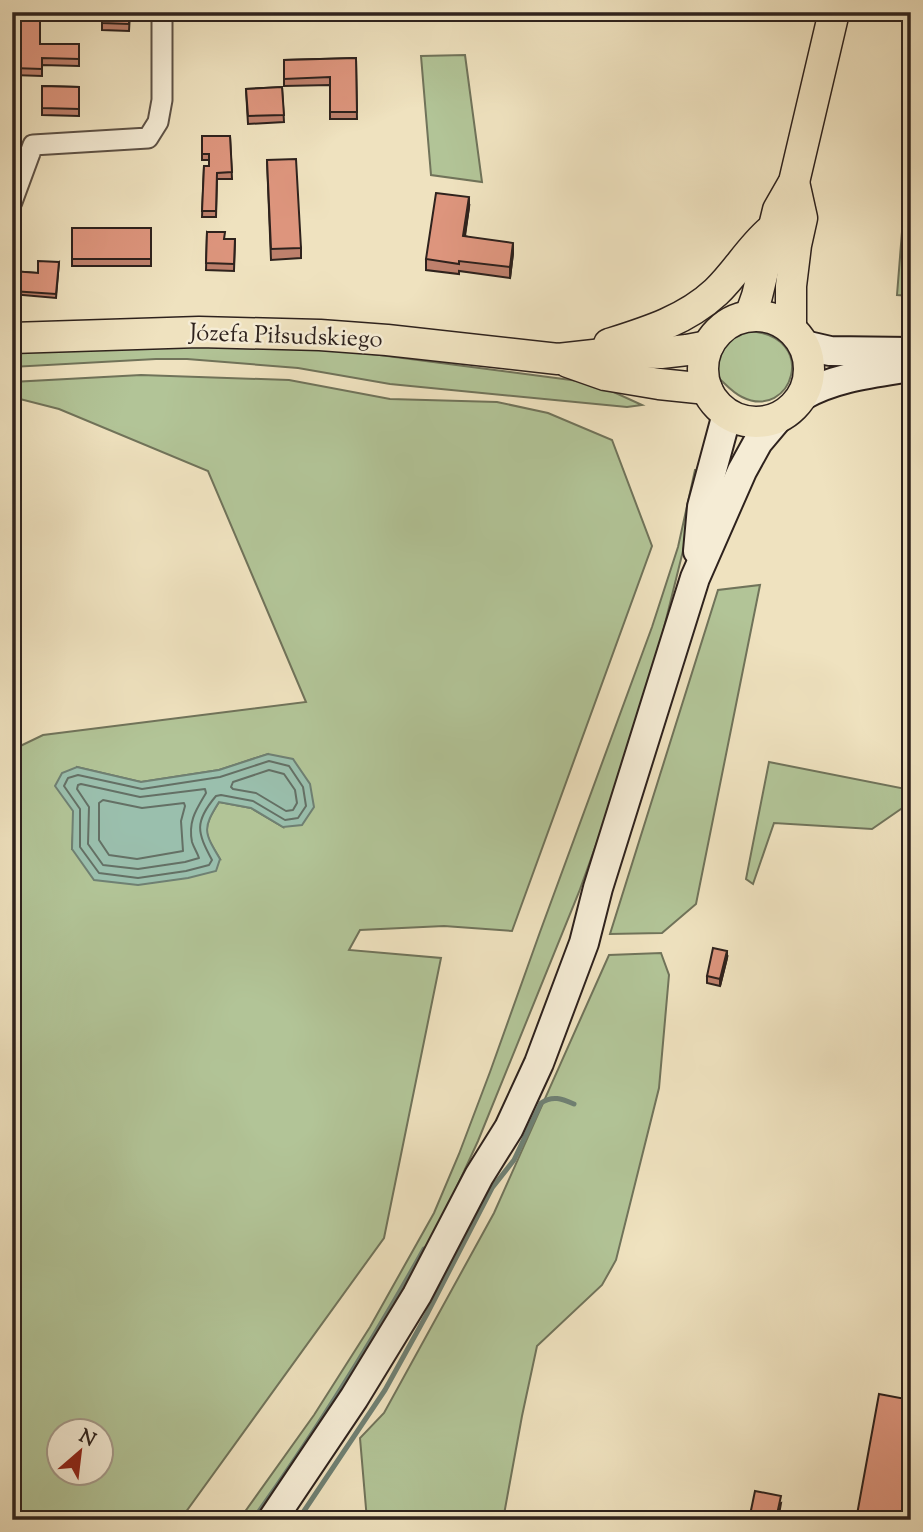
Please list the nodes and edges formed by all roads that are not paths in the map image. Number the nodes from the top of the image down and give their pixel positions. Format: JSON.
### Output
{"nodes":[{"id":1,"x":162,"y":12,"type":"edge"},
{"id":2,"x":834,"y":12,"type":"edge"},
{"id":3,"x":12,"y":145,"type":"edge"},
{"id":4,"x":33,"y":145,"type":"junction"},
{"id":5,"x":794,"y":182,"type":"junction"},
{"id":6,"x":12,"y":202,"type":"edge"},
{"id":7,"x":774,"y":227,"type":"junction"},
{"id":8,"x":750,"y":316,"type":"junction"},
{"id":9,"x":797,"y":336,"type":"junction"},
{"id":10,"x":12,"y":338,"type":"edge"},
{"id":11,"x":708,"y":346,"type":"junction"},
{"id":12,"x":911,"y":352,"type":"edge"},
{"id":13,"x":558,"y":359,"type":"junction"},
{"id":14,"x":911,"y":367,"type":"edge"},
{"id":15,"x":706,"y":389,"type":"junction"},
{"id":16,"x":802,"y":396,"type":"junction"},
{"id":17,"x":727,"y":414,"type":"junction"},
{"id":18,"x":779,"y":418,"type":"junction"},
{"id":19,"x":695,"y":578,"type":"junction"},
{"id":20,"x":272,"y":1520,"type":"edge"}],
"edges":[{"from":1,"to":4,"type":"street"},
{"from":2,"to":5,"type":"main road"},
{"from":3,"to":4,"type":"street"},
{"from":4,"to":6,"type":"street"},
{"from":5,"to":7,"type":"main road"},
{"from":5,"to":9,"type":"main road"},
{"from":7,"to":8,"type":"main road"},
{"from":7,"to":13,"type":"main road"},
{"from":8,"to":9,"type":"main road"},
{"from":8,"to":11,"type":"main road"},
{"from":9,"to":12,"type":"main road"},
{"from":9,"to":16,"type":"main road"},
{"from":10,"to":13,"type":"main road","name":"Józefa Piłsudskiego"},
{"from":11,"to":13,"type":"main road","name":"Józefa Piłsudskiego"},
{"from":11,"to":15,"type":"main road"},
{"from":13,"to":15,"type":"main road","name":"Józefa Piłsudskiego"},
{"from":14,"to":16,"type":"main road"},
{"from":15,"to":17,"type":"main road"},
{"from":16,"to":18,"type":"main road"},
{"from":17,"to":18,"type":"main road"},
{"from":17,"to":19,"type":"main road"},
{"from":18,"to":19,"type":"main road"},
{"from":19,"to":20,"type":"main road"}]}
